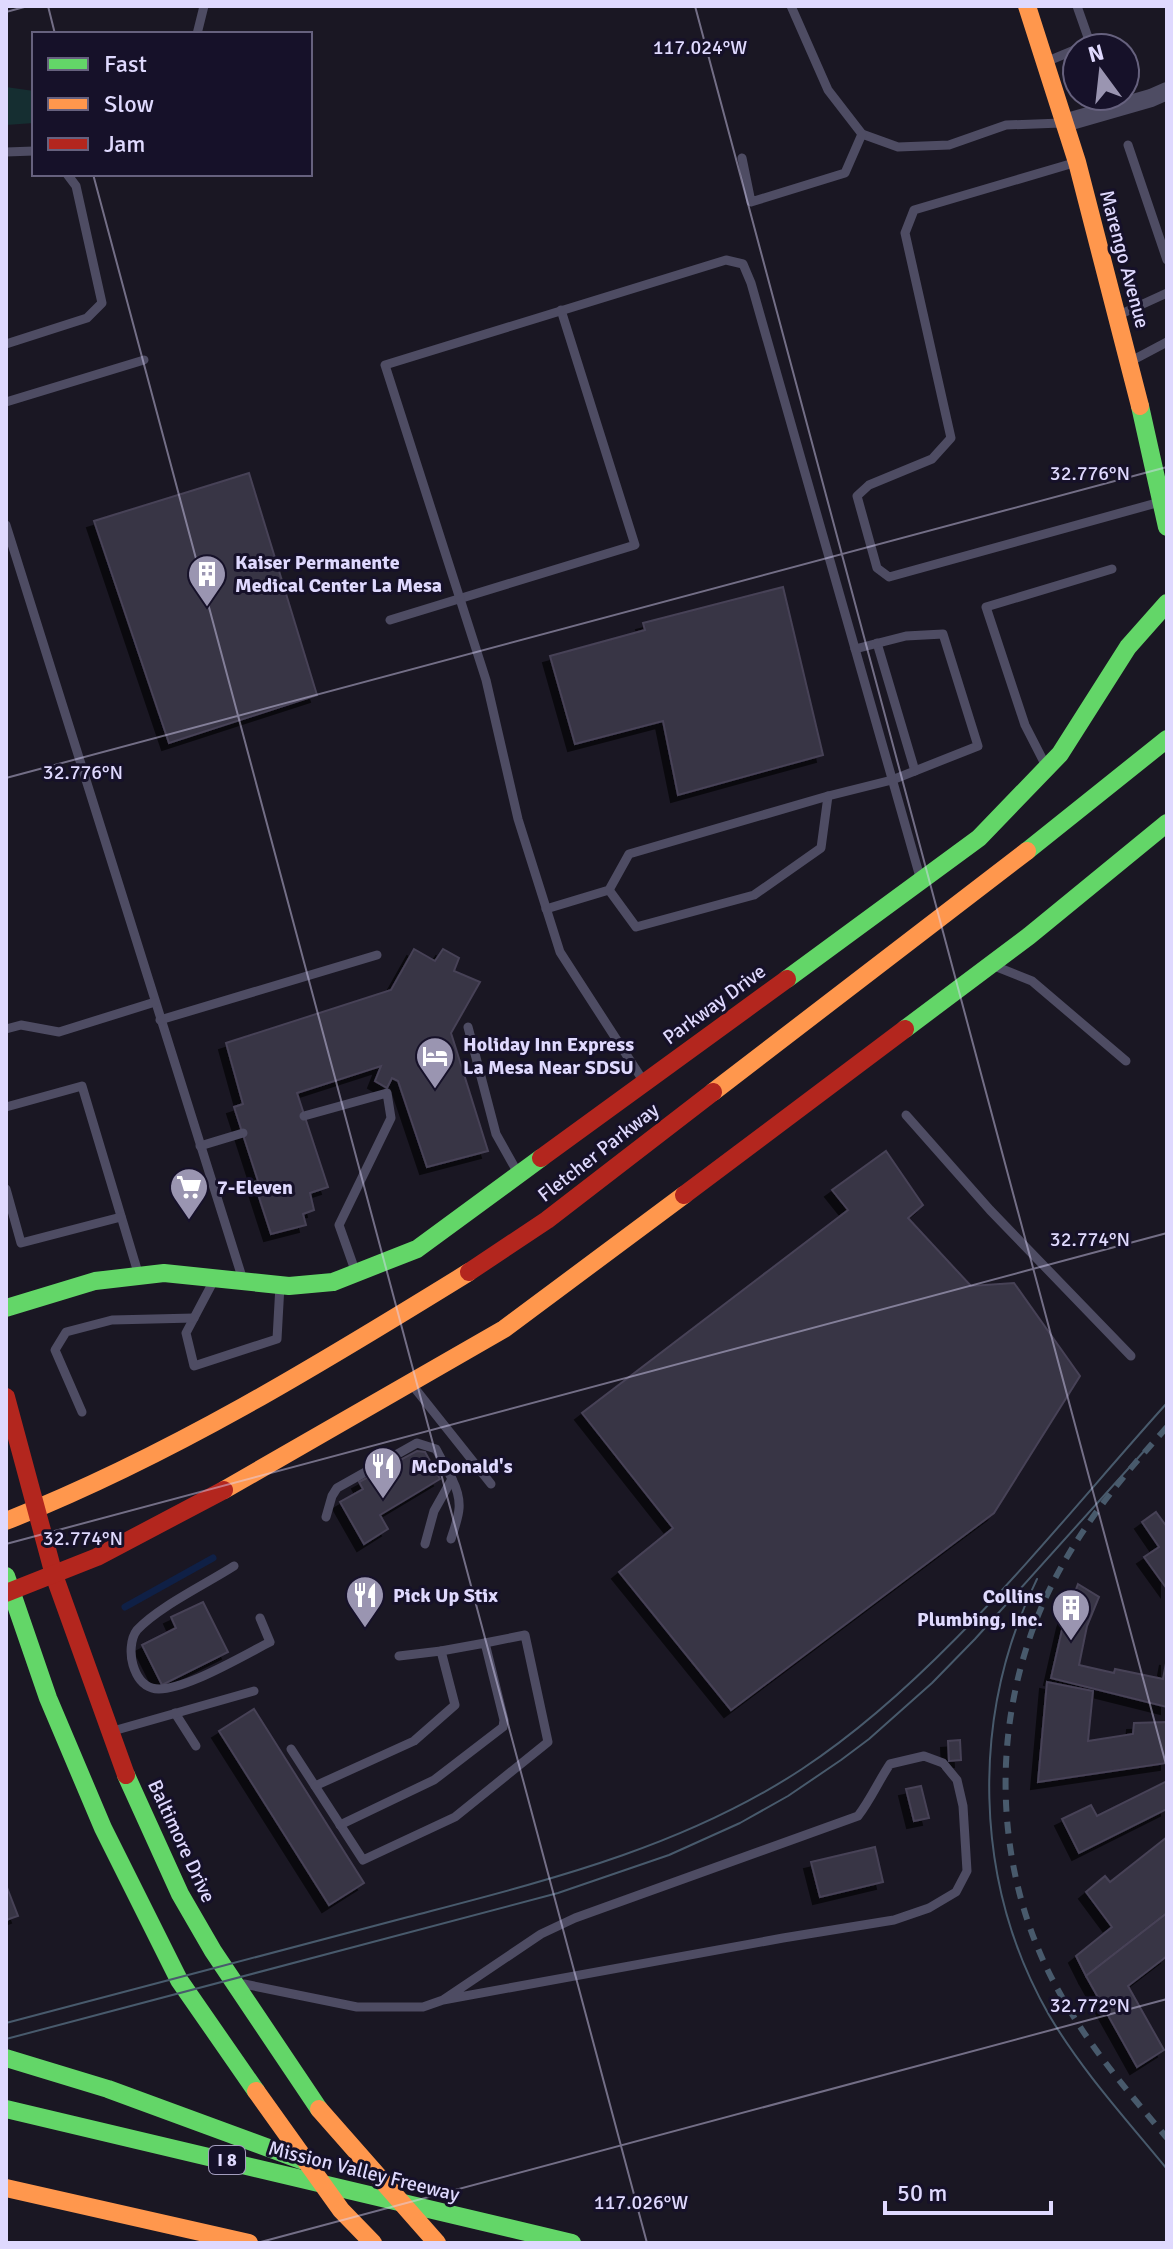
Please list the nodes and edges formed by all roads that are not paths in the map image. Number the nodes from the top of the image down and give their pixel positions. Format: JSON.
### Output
{"nodes":[{"id":1,"x":204,"y":6,"type":"edge"},
{"id":2,"x":791,"y":6,"type":"edge"},
{"id":3,"x":1027,"y":6,"type":"edge"},
{"id":4,"x":1077,"y":6,"type":"edge"},
{"id":5,"x":198,"y":32,"type":"edge"},
{"id":6,"x":1086,"y":32,"type":"edge"},
{"id":7,"x":1061,"y":55,"type":"edge"},
{"id":8,"x":1044,"y":62,"type":"junction"},
{"id":9,"x":1167,"y":91,"type":"edge"},
{"id":10,"x":1064,"y":123,"type":"junction"},
{"id":11,"x":862,"y":134,"type":"junction"},
{"id":12,"x":1128,"y":145,"type":"dead end"},
{"id":13,"x":32,"y":151,"type":"edge"},
{"id":14,"x":6,"y":152,"type":"edge"},
{"id":15,"x":742,"y":158,"type":"dead end"},
{"id":16,"x":1077,"y":162,"type":"junction"},
{"id":17,"x":68,"y":176,"type":"edge"},
{"id":18,"x":1167,"y":260,"type":"edge"},
{"id":19,"x":1167,"y":293,"type":"edge"},
{"id":20,"x":561,"y":310,"type":"junction"},
{"id":21,"x":1118,"y":315,"type":"junction"},
{"id":22,"x":1167,"y":342,"type":"edge"},
{"id":23,"x":6,"y":344,"type":"edge"},
{"id":24,"x":144,"y":360,"type":"dead end"},
{"id":25,"x":1130,"y":361,"type":"junction"},
{"id":26,"x":6,"y":402,"type":"edge"},
{"id":27,"x":1160,"y":502,"type":"junction"},
{"id":28,"x":6,"y":525,"type":"edge"},
{"id":29,"x":1167,"y":527,"type":"edge"},
{"id":30,"x":1112,"y":569,"type":"dead end"},
{"id":31,"x":461,"y":599,"type":"junction"},
{"id":32,"x":1167,"y":603,"type":"edge"},
{"id":33,"x":390,"y":620,"type":"dead end"},
{"id":34,"x":877,"y":643,"type":"junction"},
{"id":35,"x":855,"y":649,"type":"junction"},
{"id":36,"x":1167,"y":739,"type":"edge"},
{"id":37,"x":1047,"y":767,"type":"junction"},
{"id":38,"x":915,"y":771,"type":"junction"},
{"id":39,"x":892,"y":780,"type":"junction"},
{"id":40,"x":828,"y":796,"type":"junction"},
{"id":41,"x":1167,"y":823,"type":"edge"},
{"id":42,"x":921,"y":881,"type":"junction"},
{"id":43,"x":609,"y":890,"type":"junction"},
{"id":44,"x":546,"y":909,"type":"junction"},
{"id":45,"x":377,"y":955,"type":"dead end"},
{"id":46,"x":990,"y":965,"type":"junction"},
{"id":47,"x":155,"y":1002,"type":"junction"},
{"id":48,"x":160,"y":1020,"type":"junction"},
{"id":49,"x":468,"y":1027,"type":"dead end"},
{"id":50,"x":6,"y":1029,"type":"edge"},
{"id":51,"x":1126,"y":1061,"type":"dead end"},
{"id":52,"x":644,"y":1082,"type":"junction"},
{"id":53,"x":6,"y":1107,"type":"edge"},
{"id":54,"x":906,"y":1115,"type":"dead end"},
{"id":55,"x":304,"y":1116,"type":"dead end"},
{"id":56,"x":243,"y":1133,"type":"dead end"},
{"id":57,"x":200,"y":1146,"type":"junction"},
{"id":58,"x":519,"y":1175,"type":"junction"},
{"id":59,"x":6,"y":1189,"type":"edge"},
{"id":60,"x":8,"y":1202,"type":"edge"},
{"id":61,"x":121,"y":1217,"type":"junction"},
{"id":62,"x":356,"y":1273,"type":"junction"},
{"id":63,"x":139,"y":1276,"type":"junction"},
{"id":64,"x":215,"y":1279,"type":"junction"},
{"id":65,"x":244,"y":1282,"type":"junction"},
{"id":66,"x":280,"y":1285,"type":"junction"},
{"id":67,"x":6,"y":1308,"type":"edge"},
{"id":68,"x":194,"y":1318,"type":"junction"},
{"id":69,"x":1131,"y":1356,"type":"dead end"},
{"id":70,"x":411,"y":1384,"type":"junction"},
{"id":71,"x":6,"y":1397,"type":"edge"},
{"id":72,"x":82,"y":1412,"type":"dead end"},
{"id":73,"x":452,"y":1479,"type":"junction"},
{"id":74,"x":491,"y":1484,"type":"dead end"},
{"id":75,"x":35,"y":1509,"type":"junction"},
{"id":76,"x":326,"y":1517,"type":"dead end"},
{"id":77,"x":6,"y":1521,"type":"edge"},
{"id":78,"x":451,"y":1539,"type":"dead end"},
{"id":79,"x":425,"y":1544,"type":"dead end"},
{"id":80,"x":234,"y":1566,"type":"dead end"},
{"id":81,"x":54,"y":1575,"type":"junction"},
{"id":82,"x":7,"y":1586,"type":"edge"},
{"id":83,"x":260,"y":1618,"type":"dead end"},
{"id":84,"x":485,"y":1643,"type":"junction"},
{"id":85,"x":441,"y":1651,"type":"junction"},
{"id":86,"x":399,"y":1656,"type":"dead end"},
{"id":87,"x":254,"y":1691,"type":"dead end"},
{"id":88,"x":175,"y":1713,"type":"junction"},
{"id":89,"x":110,"y":1732,"type":"junction"},
{"id":90,"x":196,"y":1746,"type":"dead end"},
{"id":91,"x":291,"y":1749,"type":"dead end"},
{"id":92,"x":315,"y":1786,"type":"junction"},
{"id":93,"x":340,"y":1825,"type":"junction"},
{"id":94,"x":215,"y":1993,"type":"junction"},
{"id":95,"x":443,"y":2000,"type":"junction"},
{"id":96,"x":6,"y":2058,"type":"edge"},
{"id":97,"x":6,"y":2109,"type":"edge"},
{"id":98,"x":6,"y":2189,"type":"edge"},
{"id":99,"x":448,"y":2214,"type":"junction"},
{"id":100,"x":121,"y":2233,"type":"dead end"},
{"id":101,"x":249,"y":2243,"type":"edge"},
{"id":102,"x":373,"y":2243,"type":"edge"},
{"id":103,"x":437,"y":2243,"type":"edge"},
{"id":104,"x":572,"y":2243,"type":"edge"}],
"edges":[{"from":1,"to":5,"type":"lane"},
{"from":2,"to":11,"type":"lane"},
{"from":3,"to":8,"type":"main road","name":"Marengo Avenue"},
{"from":4,"to":6,"type":"lane"},
{"from":7,"to":8,"type":"lane"},
{"from":8,"to":10,"type":"main road","name":"Marengo Avenue"},
{"from":9,"to":10,"type":"street"},
{"from":10,"to":11,"type":"lane"},
{"from":10,"to":16,"type":"main road","name":"Marengo Avenue"},
{"from":11,"to":15,"type":"lane"},
{"from":12,"to":18,"type":"lane"},
{"from":13,"to":14,"type":"lane"},
{"from":16,"to":21,"type":"main road","name":"Marengo Avenue"},
{"from":16,"to":27,"type":"lane"},
{"from":17,"to":23,"type":"lane"},
{"from":19,"to":21,"type":"lane"},
{"from":20,"to":31,"type":"lane"},
{"from":20,"to":31,"type":"lane"},
{"from":20,"to":35,"type":"lane"},
{"from":21,"to":25,"type":"main road","name":"Marengo Avenue"},
{"from":22,"to":25,"type":"lane"},
{"from":24,"to":26,"type":"lane"},
{"from":25,"to":27,"type":"main road","name":"Marengo Avenue"},
{"from":27,"to":29,"type":"main road","name":"Marengo Avenue"},
{"from":28,"to":47,"type":"lane"},
{"from":30,"to":37,"type":"lane"},
{"from":31,"to":33,"type":"lane"},
{"from":31,"to":44,"type":"lane"},
{"from":32,"to":37,"type":"main road","name":"Parkway Drive"},
{"from":34,"to":35,"type":"lane"},
{"from":34,"to":38,"type":"lane"},
{"from":34,"to":38,"type":"lane"},
{"from":35,"to":39,"type":"lane"},
{"from":36,"to":75,"type":"main road","name":"Fletcher Parkway"},
{"from":37,"to":42,"type":"main road","name":"Parkway Drive"},
{"from":38,"to":39,"type":"lane"},
{"from":39,"to":40,"type":"lane"},
{"from":39,"to":42,"type":"lane"},
{"from":40,"to":43,"type":"lane"},
{"from":40,"to":43,"type":"lane"},
{"from":41,"to":46,"type":"main road"},
{"from":42,"to":52,"type":"main road","name":"Parkway Drive"},
{"from":43,"to":44,"type":"lane"},
{"from":44,"to":52,"type":"lane"},
{"from":45,"to":48,"type":"lane"},
{"from":46,"to":51,"type":"lane"},
{"from":46,"to":70,"type":"main road"},
{"from":47,"to":48,"type":"lane"},
{"from":47,"to":50,"type":"lane"},
{"from":48,"to":57,"type":"lane"},
{"from":49,"to":58,"type":"lane"},
{"from":52,"to":58,"type":"main road","name":"Parkway Drive"},
{"from":53,"to":61,"type":"lane"},
{"from":54,"to":69,"type":"lane"},
{"from":55,"to":62,"type":"lane"},
{"from":56,"to":57,"type":"lane"},
{"from":57,"to":65,"type":"lane"},
{"from":58,"to":62,"type":"main road","name":"Parkway Drive"},
{"from":59,"to":60,"type":"lane"},
{"from":60,"to":61,"type":"lane"},
{"from":61,"to":63,"type":"lane"},
{"from":62,"to":66,"type":"main road","name":"Parkway Drive"},
{"from":63,"to":64,"type":"main road","name":"Parkway Drive"},
{"from":63,"to":67,"type":"main road","name":"Parkway Drive"},
{"from":64,"to":65,"type":"main road","name":"Parkway Drive"},
{"from":64,"to":68,"type":"lane"},
{"from":65,"to":66,"type":"main road","name":"Parkway Drive"},
{"from":66,"to":68,"type":"lane"},
{"from":68,"to":72,"type":"lane"},
{"from":70,"to":74,"type":"lane"},
{"from":70,"to":81,"type":"main road"},
{"from":71,"to":75,"type":"main road","name":"Baltimore Drive"},
{"from":73,"to":76,"type":"lane"},
{"from":73,"to":78,"type":"lane"},
{"from":73,"to":79,"type":"lane"},
{"from":75,"to":77,"type":"main road","name":"Fletcher Parkway"},
{"from":75,"to":81,"type":"main road","name":"Baltimore Drive"},
{"from":80,"to":83,"type":"lane"},
{"from":81,"to":82,"type":"main road"},
{"from":81,"to":89,"type":"main road","name":"Baltimore Drive"},
{"from":82,"to":94,"type":"main road","name":"Baltimore Drive"},
{"from":84,"to":85,"type":"lane"},
{"from":84,"to":93,"type":"lane"},
{"from":84,"to":93,"type":"lane"},
{"from":85,"to":86,"type":"lane"},
{"from":85,"to":92,"type":"lane"},
{"from":87,"to":88,"type":"lane"},
{"from":88,"to":89,"type":"lane"},
{"from":88,"to":90,"type":"lane"},
{"from":89,"to":94,"type":"main road","name":"Baltimore Drive"},
{"from":91,"to":92,"type":"lane"},
{"from":92,"to":93,"type":"lane"},
{"from":94,"to":95,"type":"lane"},
{"from":94,"to":102,"type":"main road","name":"Baltimore Drive","bridge":true},
{"from":94,"to":103,"type":"main road","name":"Baltimore Drive","bridge":true},
{"from":95,"to":95,"type":"lane"},
{"from":96,"to":99,"type":"main road"},
{"from":97,"to":99,"type":"main road","name":"Mission Valley Freeway","number":"I 8"},
{"from":98,"to":100,"type":"main road"},
{"from":98,"to":101,"type":"main road"},
{"from":99,"to":104,"type":"main road","name":"Mission Valley Freeway","number":"I 8"}]}
